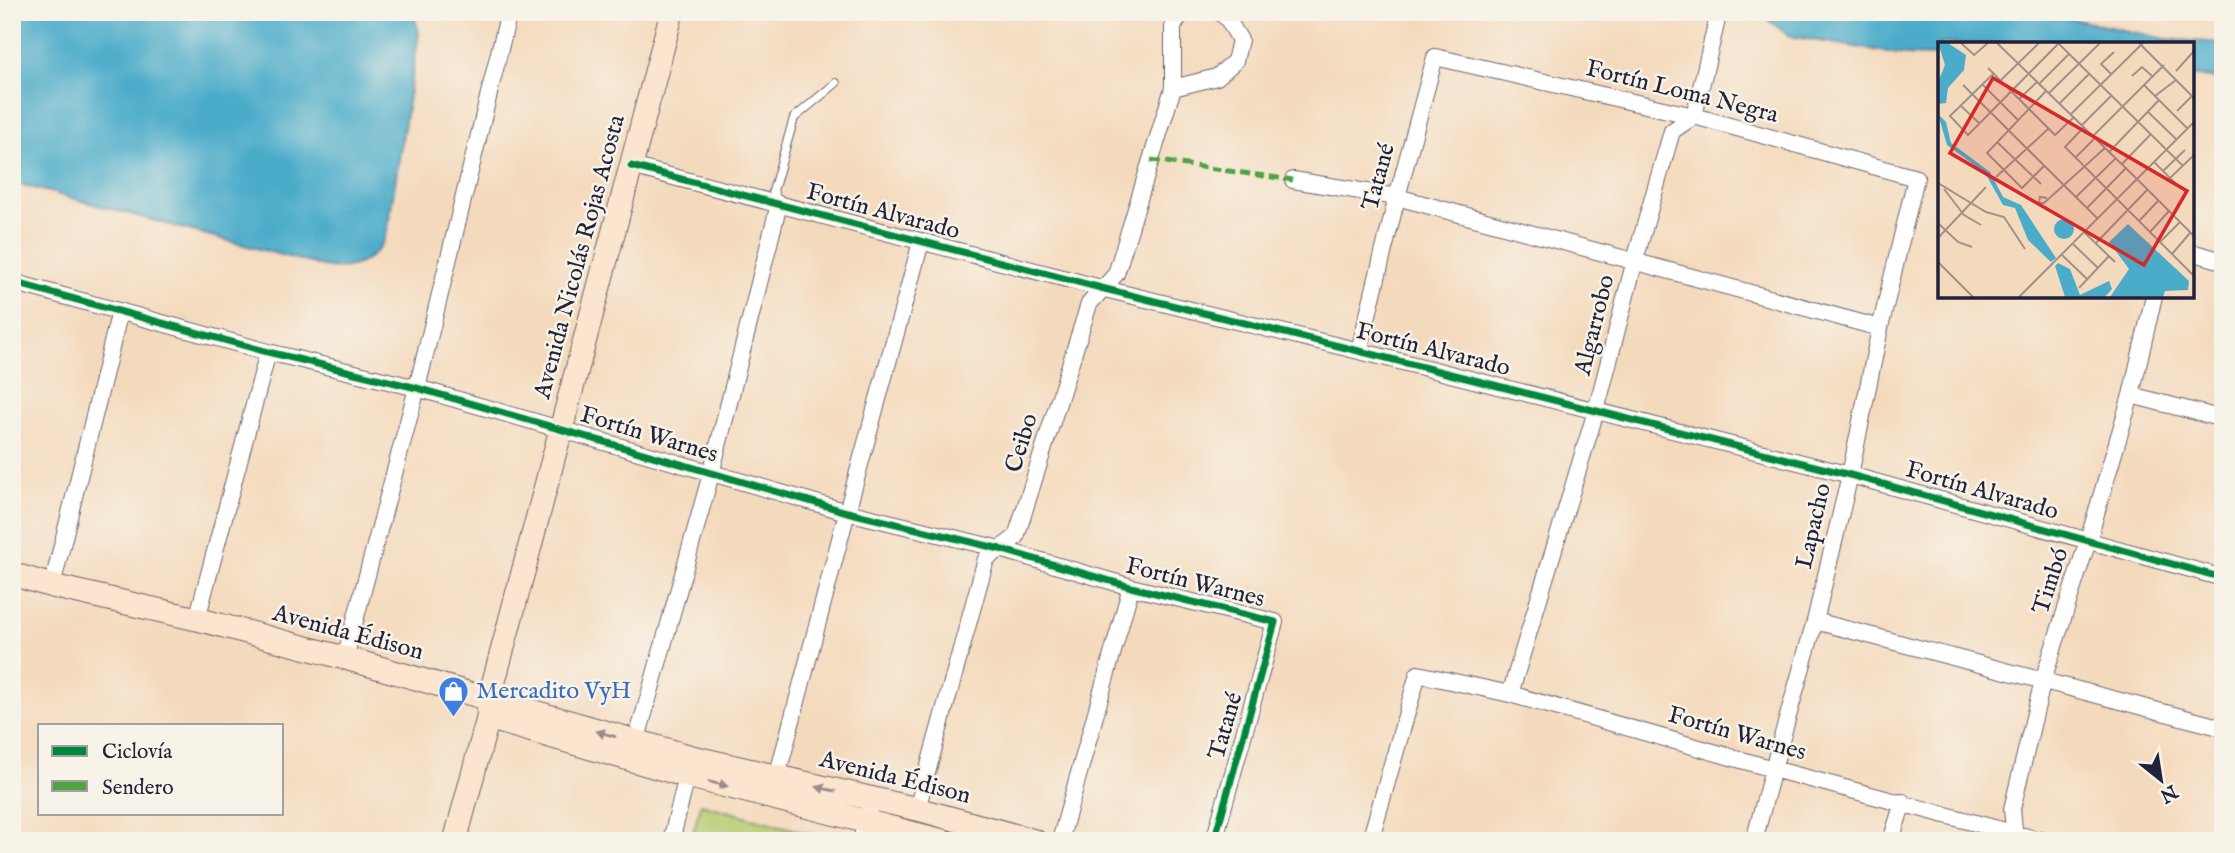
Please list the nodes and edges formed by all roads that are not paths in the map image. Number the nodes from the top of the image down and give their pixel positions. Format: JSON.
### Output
{"nodes":[{"id":1,"x":509,"y":12,"type":"edge"},
{"id":2,"x":672,"y":12,"type":"edge"},
{"id":3,"x":1182,"y":12,"type":"edge"},
{"id":4,"x":1219,"y":12,"type":"edge"},
{"id":5,"x":1718,"y":16,"type":"dead end"},
{"id":6,"x":1436,"y":57,"type":"joint"},
{"id":7,"x":836,"y":83,"type":"dead end"},
{"id":8,"x":1173,"y":88,"type":"junction"},
{"id":9,"x":1694,"y":116,"type":"junction"},
{"id":10,"x":631,"y":166,"type":"junction"},
{"id":11,"x":1916,"y":178,"type":"joint"},
{"id":12,"x":1293,"y":180,"type":"dead end"},
{"id":13,"x":1397,"y":197,"type":"junction"},
{"id":14,"x":779,"y":204,"type":"junction"},
{"id":15,"x":922,"y":242,"type":"junction"},
{"id":16,"x":2193,"y":252,"type":"edge"},
{"id":17,"x":1635,"y":260,"type":"junction"},
{"id":18,"x":2223,"y":261,"type":"edge"},
{"id":19,"x":12,"y":282,"type":"edge"},
{"id":20,"x":1105,"y":289,"type":"junction"},
{"id":21,"x":2154,"y":298,"type":"edge"},
{"id":22,"x":120,"y":311,"type":"junction"},
{"id":23,"x":1880,"y":328,"type":"junction"},
{"id":24,"x":1359,"y":351,"type":"junction"},
{"id":25,"x":268,"y":352,"type":"junction"},
{"id":26,"x":417,"y":388,"type":"junction"},
{"id":27,"x":2130,"y":396,"type":"junction"},
{"id":28,"x":1596,"y":411,"type":"junction"},
{"id":29,"x":2223,"y":419,"type":"edge"},
{"id":30,"x":561,"y":429,"type":"junction"},
{"id":31,"x":711,"y":474,"type":"junction"},
{"id":32,"x":1850,"y":475,"type":"junction"},
{"id":33,"x":847,"y":512,"type":"junction"},
{"id":34,"x":2088,"y":541,"type":"junction"},
{"id":35,"x":1000,"y":549,"type":"junction"},
{"id":36,"x":12,"y":574,"type":"edge"},
{"id":37,"x":2223,"y":578,"type":"edge"},
{"id":38,"x":52,"y":586,"type":"junction"},
{"id":39,"x":1131,"y":587,"type":"junction"},
{"id":40,"x":197,"y":619,"type":"junction"},
{"id":41,"x":1815,"y":621,"type":"junction"},
{"id":42,"x":1275,"y":622,"type":"joint"},
{"id":43,"x":345,"y":658,"type":"junction"},
{"id":44,"x":2043,"y":680,"type":"junction"},
{"id":45,"x":1510,"y":694,"type":"junction"},
{"id":46,"x":488,"y":709,"type":"junction"},
{"id":47,"x":2223,"y":728,"type":"edge"},
{"id":48,"x":636,"y":742,"type":"junction"},
{"id":49,"x":690,"y":767,"type":"junction"},
{"id":50,"x":1773,"y":769,"type":"junction"},
{"id":51,"x":777,"y":777,"type":"junction"},
{"id":52,"x":1903,"y":802,"type":"junction"},
{"id":53,"x":917,"y":809,"type":"junction"},
{"id":54,"x":866,"y":820,"type":"edge"},
{"id":55,"x":2015,"y":836,"type":"edge"},
{"id":56,"x":455,"y":841,"type":"edge"},
{"id":57,"x":671,"y":841,"type":"edge"},
{"id":58,"x":943,"y":841,"type":"edge"},
{"id":59,"x":1035,"y":841,"type":"edge"},
{"id":60,"x":1060,"y":841,"type":"edge"},
{"id":61,"x":1214,"y":841,"type":"edge"},
{"id":62,"x":1370,"y":841,"type":"edge"},
{"id":63,"x":1754,"y":841,"type":"edge"},
{"id":64,"x":1891,"y":841,"type":"edge"},
{"id":65,"x":2043,"y":841,"type":"edge"}],
"edges":[{"from":1,"to":26,"type":"street"},
{"from":2,"to":10,"type":"street","name":"Avenida Nicolás Rojas Acosta"},
{"from":3,"to":8,"type":"street","name":"Ceibo"},
{"from":4,"to":8,"type":"street"},
{"from":5,"to":9,"type":"street"},
{"from":6,"to":9,"type":"street","name":"Fortín Loma Negra"},
{"from":6,"to":13,"type":"street","name":"Tatané"},
{"from":7,"to":14,"type":"lane"},
{"from":8,"to":20,"type":"street","name":"Ceibo"},
{"from":9,"to":11,"type":"street","name":"Fortín Loma Negra"},
{"from":9,"to":17,"type":"street","name":"Algarrobo"},
{"from":10,"to":14,"type":"street","name":"Fortín Alvarado"},
{"from":10,"to":30,"type":"street","name":"Avenida Nicolás Rojas Acosta"},
{"from":11,"to":23,"type":"street","name":"Lapacho"},
{"from":12,"to":13,"type":"street"},
{"from":13,"to":17,"type":"street"},
{"from":13,"to":24,"type":"street","name":"Tatané"},
{"from":14,"to":15,"type":"street","name":"Fortín Alvarado"},
{"from":14,"to":31,"type":"street"},
{"from":15,"to":20,"type":"street","name":"Fortín Alvarado"},
{"from":15,"to":33,"type":"street"},
{"from":16,"to":18,"type":"street"},
{"from":17,"to":23,"type":"street"},
{"from":17,"to":28,"type":"street","name":"Algarrobo"},
{"from":19,"to":22,"type":"street","name":"Fortín Warnes"},
{"from":20,"to":24,"type":"street","name":"Fortín Alvarado"},
{"from":20,"to":35,"type":"street","name":"Ceibo"},
{"from":21,"to":27,"type":"street","name":"Timbó"},
{"from":22,"to":25,"type":"street","name":"Fortín Warnes"},
{"from":22,"to":38,"type":"street"},
{"from":23,"to":32,"type":"street","name":"Lapacho"},
{"from":24,"to":28,"type":"street","name":"Fortín Alvarado"},
{"from":25,"to":26,"type":"street","name":"Fortín Warnes"},
{"from":25,"to":40,"type":"street"},
{"from":26,"to":30,"type":"street","name":"Fortín Warnes"},
{"from":26,"to":43,"type":"street"},
{"from":27,"to":29,"type":"street"},
{"from":27,"to":34,"type":"street","name":"Timbó"},
{"from":28,"to":32,"type":"street","name":"Fortín Alvarado"},
{"from":28,"to":45,"type":"street","name":"Algarrobo"},
{"from":30,"to":31,"type":"street","name":"Fortín Warnes"},
{"from":30,"to":46,"type":"street","name":"Avenida Nicolás Rojas Acosta"},
{"from":31,"to":33,"type":"street","name":"Fortín Warnes"},
{"from":31,"to":48,"type":"street"},
{"from":32,"to":34,"type":"street","name":"Fortín Alvarado"},
{"from":32,"to":41,"type":"street","name":"Lapacho"},
{"from":33,"to":35,"type":"street","name":"Fortín Warnes"},
{"from":33,"to":51,"type":"street"},
{"from":34,"to":37,"type":"street","name":"Fortín Alvarado"},
{"from":34,"to":44,"type":"street","name":"Timbó"},
{"from":35,"to":39,"type":"street","name":"Fortín Warnes"},
{"from":35,"to":53,"type":"street","name":"Ceibo"},
{"from":36,"to":38,"type":"street","name":"Avenida Édison"},
{"from":38,"to":40,"type":"street","name":"Avenida Édison"},
{"from":39,"to":42,"type":"street","name":"Fortín Warnes"},
{"from":39,"to":60,"type":"street"},
{"from":40,"to":43,"type":"street","name":"Avenida Édison"},
{"from":41,"to":44,"type":"street"},
{"from":41,"to":50,"type":"street","name":"Lapacho"},
{"from":42,"to":61,"type":"street","name":"Tatané"},
{"from":43,"to":46,"type":"street","name":"Avenida Édison"},
{"from":44,"to":47,"type":"street"},
{"from":44,"to":55,"type":"street","name":"Timbó"},
{"from":45,"to":50,"type":"street","name":"Fortín Warnes"},
{"from":45,"to":62,"type":"street","name":"Fortín Warnes"},
{"from":48,"to":46,"type":"street","name":"Avenida Édison","one_way":true},
{"from":46,"to":49,"type":"street","name":"Avenida Édison"},
{"from":46,"to":56,"type":"street","name":"Avenida Nicolás Rojas Acosta"},
{"from":48,"to":49,"type":"street","name":"Avenida Édison"},
{"from":49,"to":51,"type":"street","name":"Avenida Édison"},
{"from":49,"to":54,"type":"street","name":"Avenida Édison","one_way":true},
{"from":49,"to":57,"type":"street"},
{"from":50,"to":52,"type":"street","name":"Fortín Warnes"},
{"from":50,"to":63,"type":"street","name":"Lapacho"},
{"from":54,"to":51,"type":"street","name":"Avenida Édison","one_way":true},
{"from":52,"to":55,"type":"street","name":"Fortín Warnes"},
{"from":52,"to":64,"type":"street"},
{"from":53,"to":54,"type":"street","name":"Avenida Édison"},
{"from":53,"to":59,"type":"street","name":"Avenida Édison"},
{"from":54,"to":58,"type":"street","name":"Avenida Édison"},
{"from":55,"to":65,"type":"street","name":"Fortín Warnes"}]}
